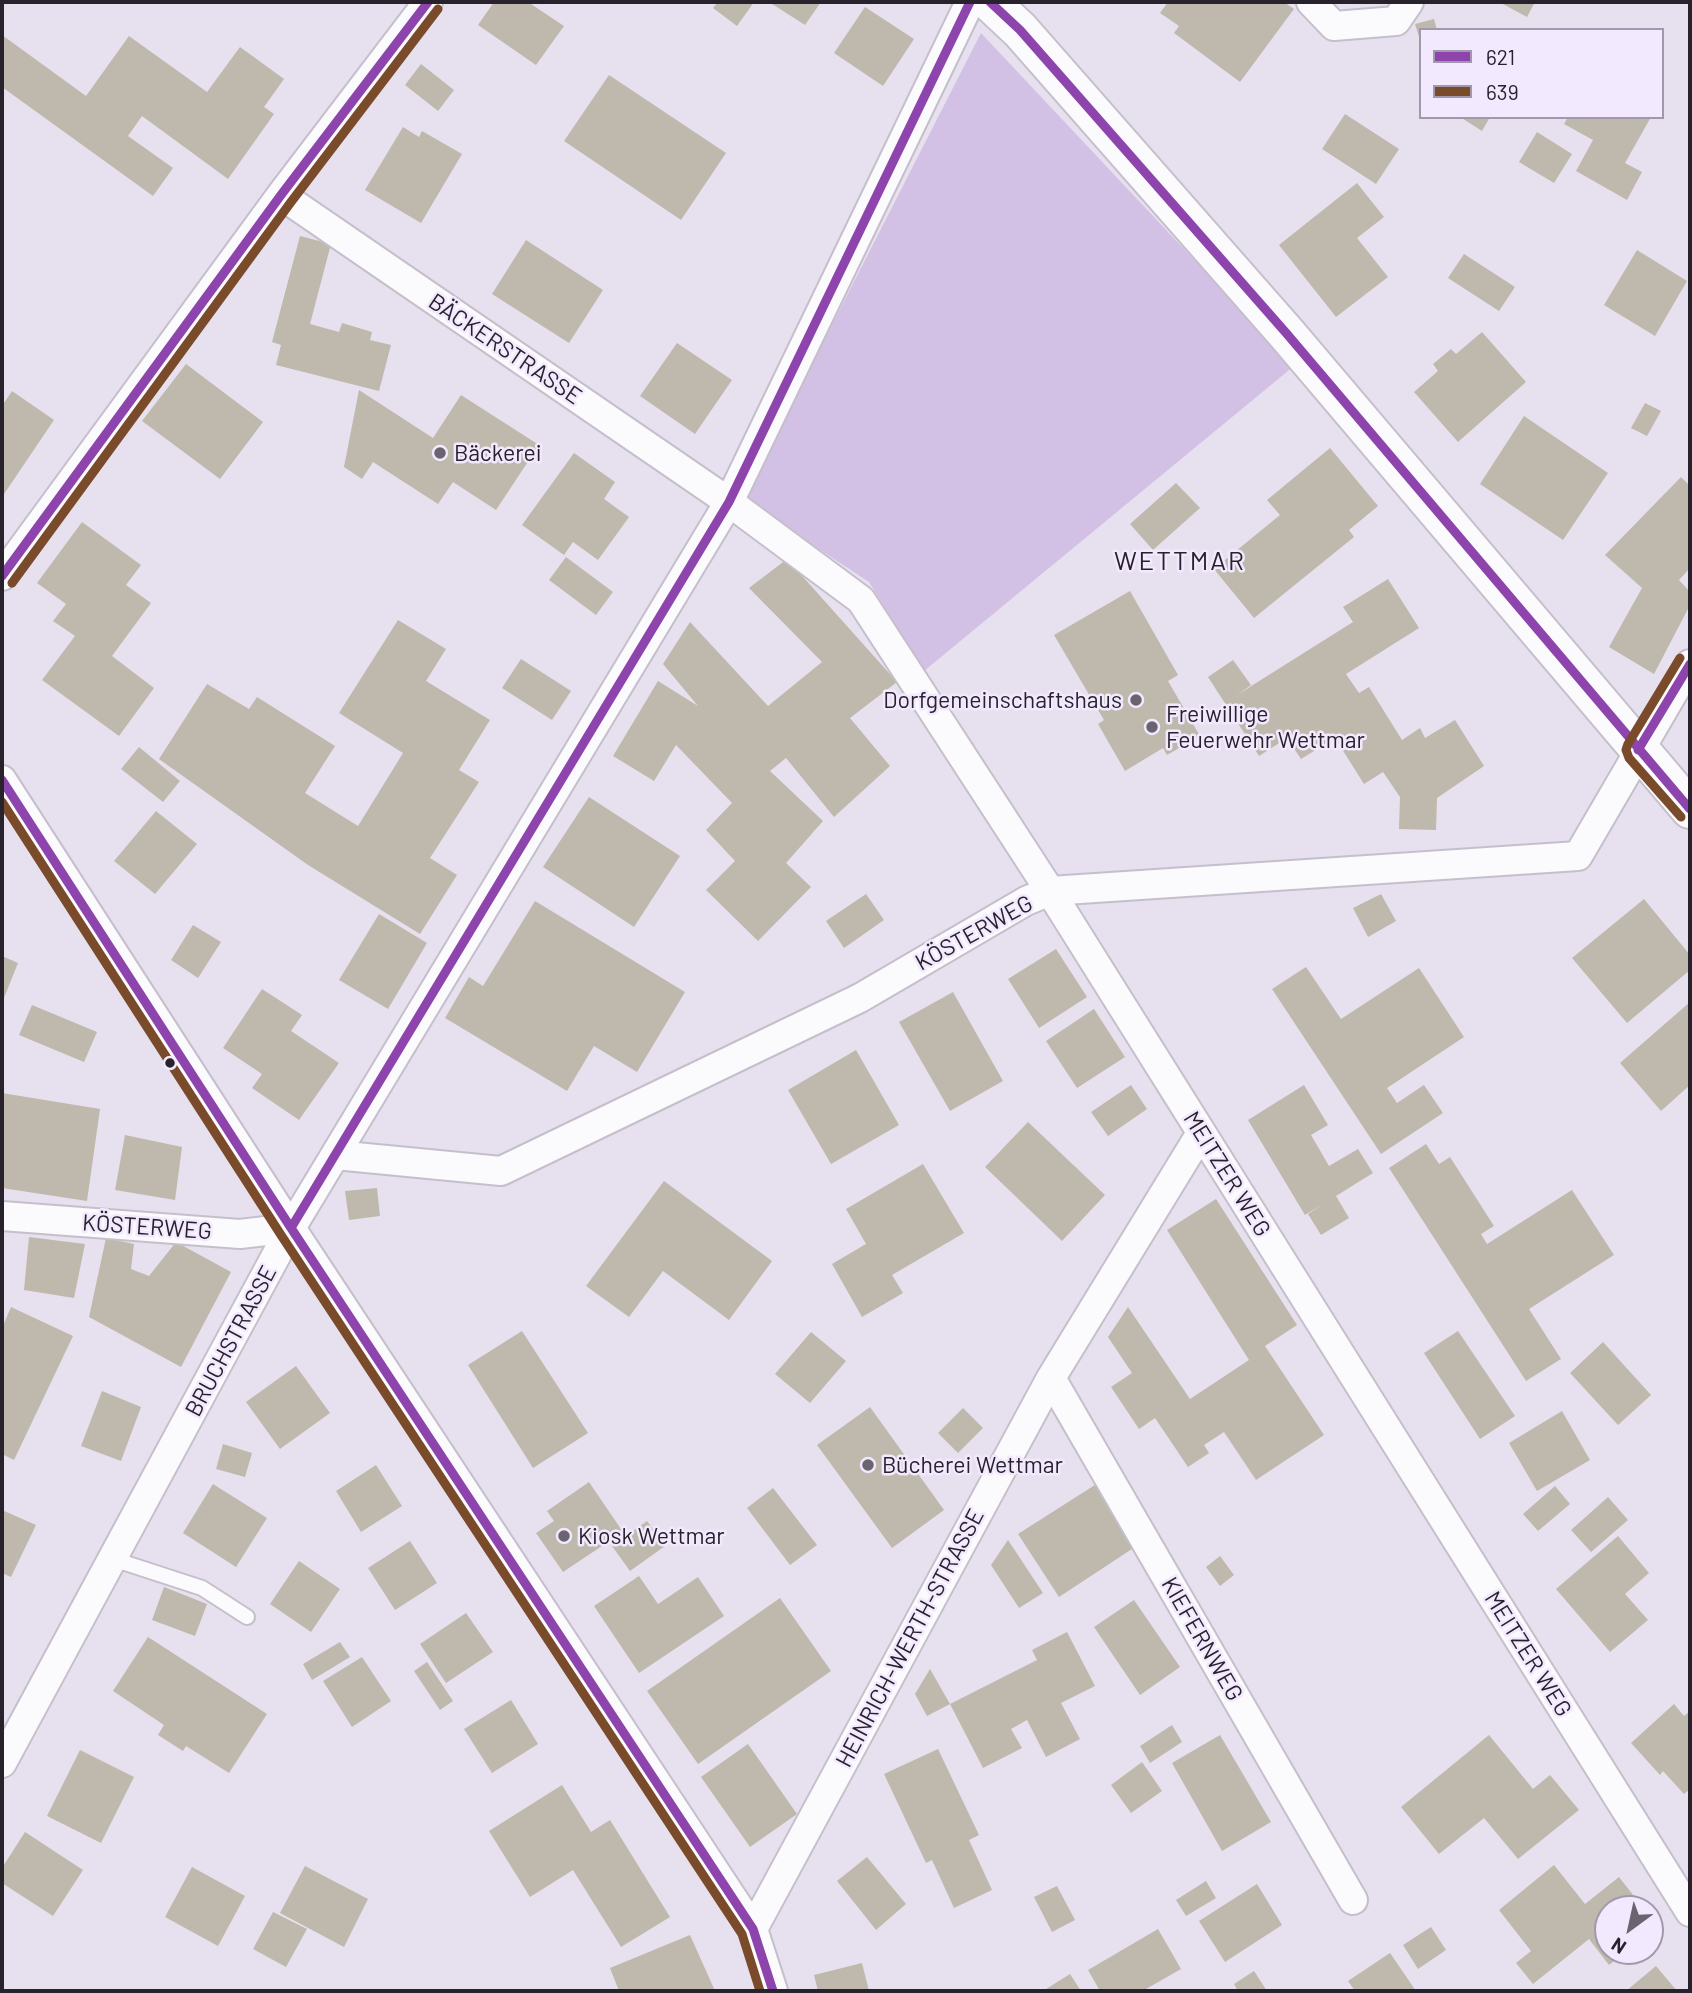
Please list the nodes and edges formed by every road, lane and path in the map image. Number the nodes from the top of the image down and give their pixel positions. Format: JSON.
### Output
{"nodes":[{"id":1,"x":428,"y":2,"type":"edge"},
{"id":2,"x":970,"y":2,"type":"edge"},
{"id":3,"x":990,"y":2,"type":"edge"},
{"id":4,"x":1311,"y":2,"type":"edge"},
{"id":5,"x":1409,"y":2,"type":"edge"},
{"id":6,"x":282,"y":195,"type":"junction"},
{"id":7,"x":729,"y":502,"type":"junction"},
{"id":8,"x":2,"y":576,"type":"edge"},
{"id":9,"x":1690,"y":664,"type":"edge"},
{"id":10,"x":1638,"y":750,"type":"junction"},
{"id":11,"x":2,"y":779,"type":"edge"},
{"id":12,"x":1690,"y":809,"type":"edge"},
{"id":13,"x":1050,"y":891,"type":"junction"},
{"id":14,"x":1201,"y":1133,"type":"junction"},
{"id":15,"x":335,"y":1156,"type":"junction"},
{"id":16,"x":2,"y":1216,"type":"edge"},
{"id":17,"x":291,"y":1228,"type":"junction"},
{"id":18,"x":1051,"y":1378,"type":"junction"},
{"id":19,"x":113,"y":1559,"type":"junction"},
{"id":20,"x":247,"y":1617,"type":"dead end"},
{"id":21,"x":2,"y":1763,"type":"edge"},
{"id":22,"x":1686,"y":1893,"type":"edge"},
{"id":23,"x":1353,"y":1900,"type":"dead end"},
{"id":24,"x":752,"y":1929,"type":"junction"},
{"id":25,"x":773,"y":1991,"type":"edge"}],
"edges":[{"from":1,"to":6,"type":"street"},
{"from":2,"to":7,"type":"street","name":"BRUCHSTRASSE"},
{"from":3,"to":10,"type":"street"},
{"from":4,"to":5,"type":"street"},
{"from":6,"to":7,"type":"street","name":"BÄCKERSTRASSE"},
{"from":6,"to":8,"type":"street"},
{"from":7,"to":13,"type":"street","name":"MEITZER WEG"},
{"from":7,"to":15,"type":"street","name":"BRUCHSTRASSE"},
{"from":9,"to":10,"type":"street"},
{"from":10,"to":12,"type":"street"},
{"from":10,"to":13,"type":"street","name":"KÖSTERWEG"},
{"from":11,"to":17,"type":"street"},
{"from":13,"to":14,"type":"street","name":"MEITZER WEG"},
{"from":13,"to":15,"type":"street","name":"KÖSTERWEG"},
{"from":14,"to":18,"type":"street","name":"HEINRICH-WERTH-STRASSE"},
{"from":14,"to":22,"type":"street","name":"MEITZER WEG"},
{"from":15,"to":17,"type":"street","name":"BRUCHSTRASSE"},
{"from":16,"to":17,"type":"street","name":"KÖSTERWEG"},
{"from":17,"to":19,"type":"street","name":"BRUCHSTRASSE"},
{"from":17,"to":24,"type":"street"},
{"from":18,"to":23,"type":"street","name":"KIEFERNWEG"},
{"from":18,"to":24,"type":"street","name":"HEINRICH-WERTH-STRASSE"},
{"from":19,"to":20,"type":"lane"},
{"from":19,"to":21,"type":"street","name":"BRUCHSTRASSE"},
{"from":24,"to":25,"type":"street"}]}
